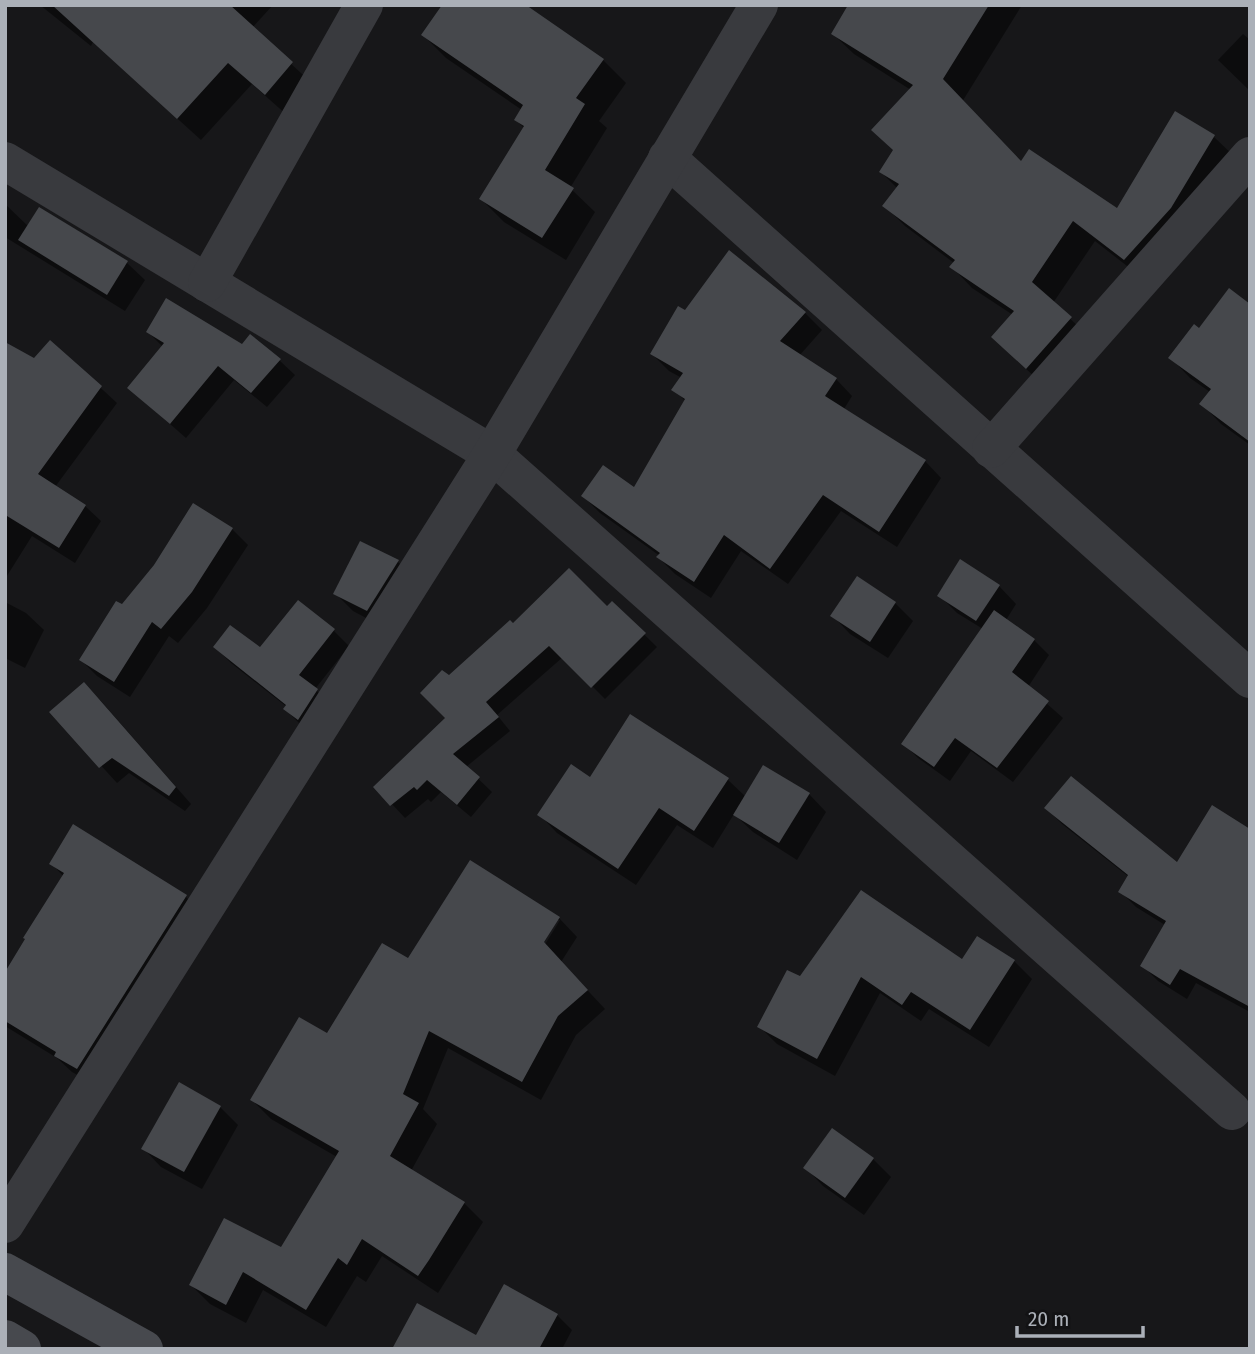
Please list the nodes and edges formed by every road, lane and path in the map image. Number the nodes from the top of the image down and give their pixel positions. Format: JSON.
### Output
{"nodes":[{"id":1,"x":759,"y":5,"type":"edge"},
{"id":2,"x":356,"y":8,"type":"edge"},
{"id":3,"x":1250,"y":156,"type":"edge"},
{"id":4,"x":667,"y":158,"type":"junction"},
{"id":5,"x":5,"y":161,"type":"edge"},
{"id":6,"x":207,"y":283,"type":"junction"},
{"id":7,"x":991,"y":449,"type":"junction"},
{"id":8,"x":492,"y":454,"type":"junction"},
{"id":9,"x":1250,"y":679,"type":"edge"},
{"id":10,"x":1232,"y":1111,"type":"dead end"},
{"id":11,"x":5,"y":1224,"type":"edge"},
{"id":12,"x":5,"y":1272,"type":"edge"},
{"id":13,"x":5,"y":1339,"type":"edge"},
{"id":14,"x":22,"y":1349,"type":"edge"},
{"id":15,"x":144,"y":1349,"type":"edge"}],
"edges":[{"from":1,"to":4,"type":"street"},
{"from":2,"to":6,"type":"street"},
{"from":3,"to":7,"type":"street"},
{"from":4,"to":7,"type":"street"},
{"from":4,"to":8,"type":"street"},
{"from":5,"to":6,"type":"street"},
{"from":6,"to":8,"type":"street"},
{"from":7,"to":9,"type":"street"},
{"from":8,"to":10,"type":"street"},
{"from":8,"to":11,"type":"street"},
{"from":12,"to":15,"type":"main road"},
{"from":13,"to":14,"type":"main road"}]}
